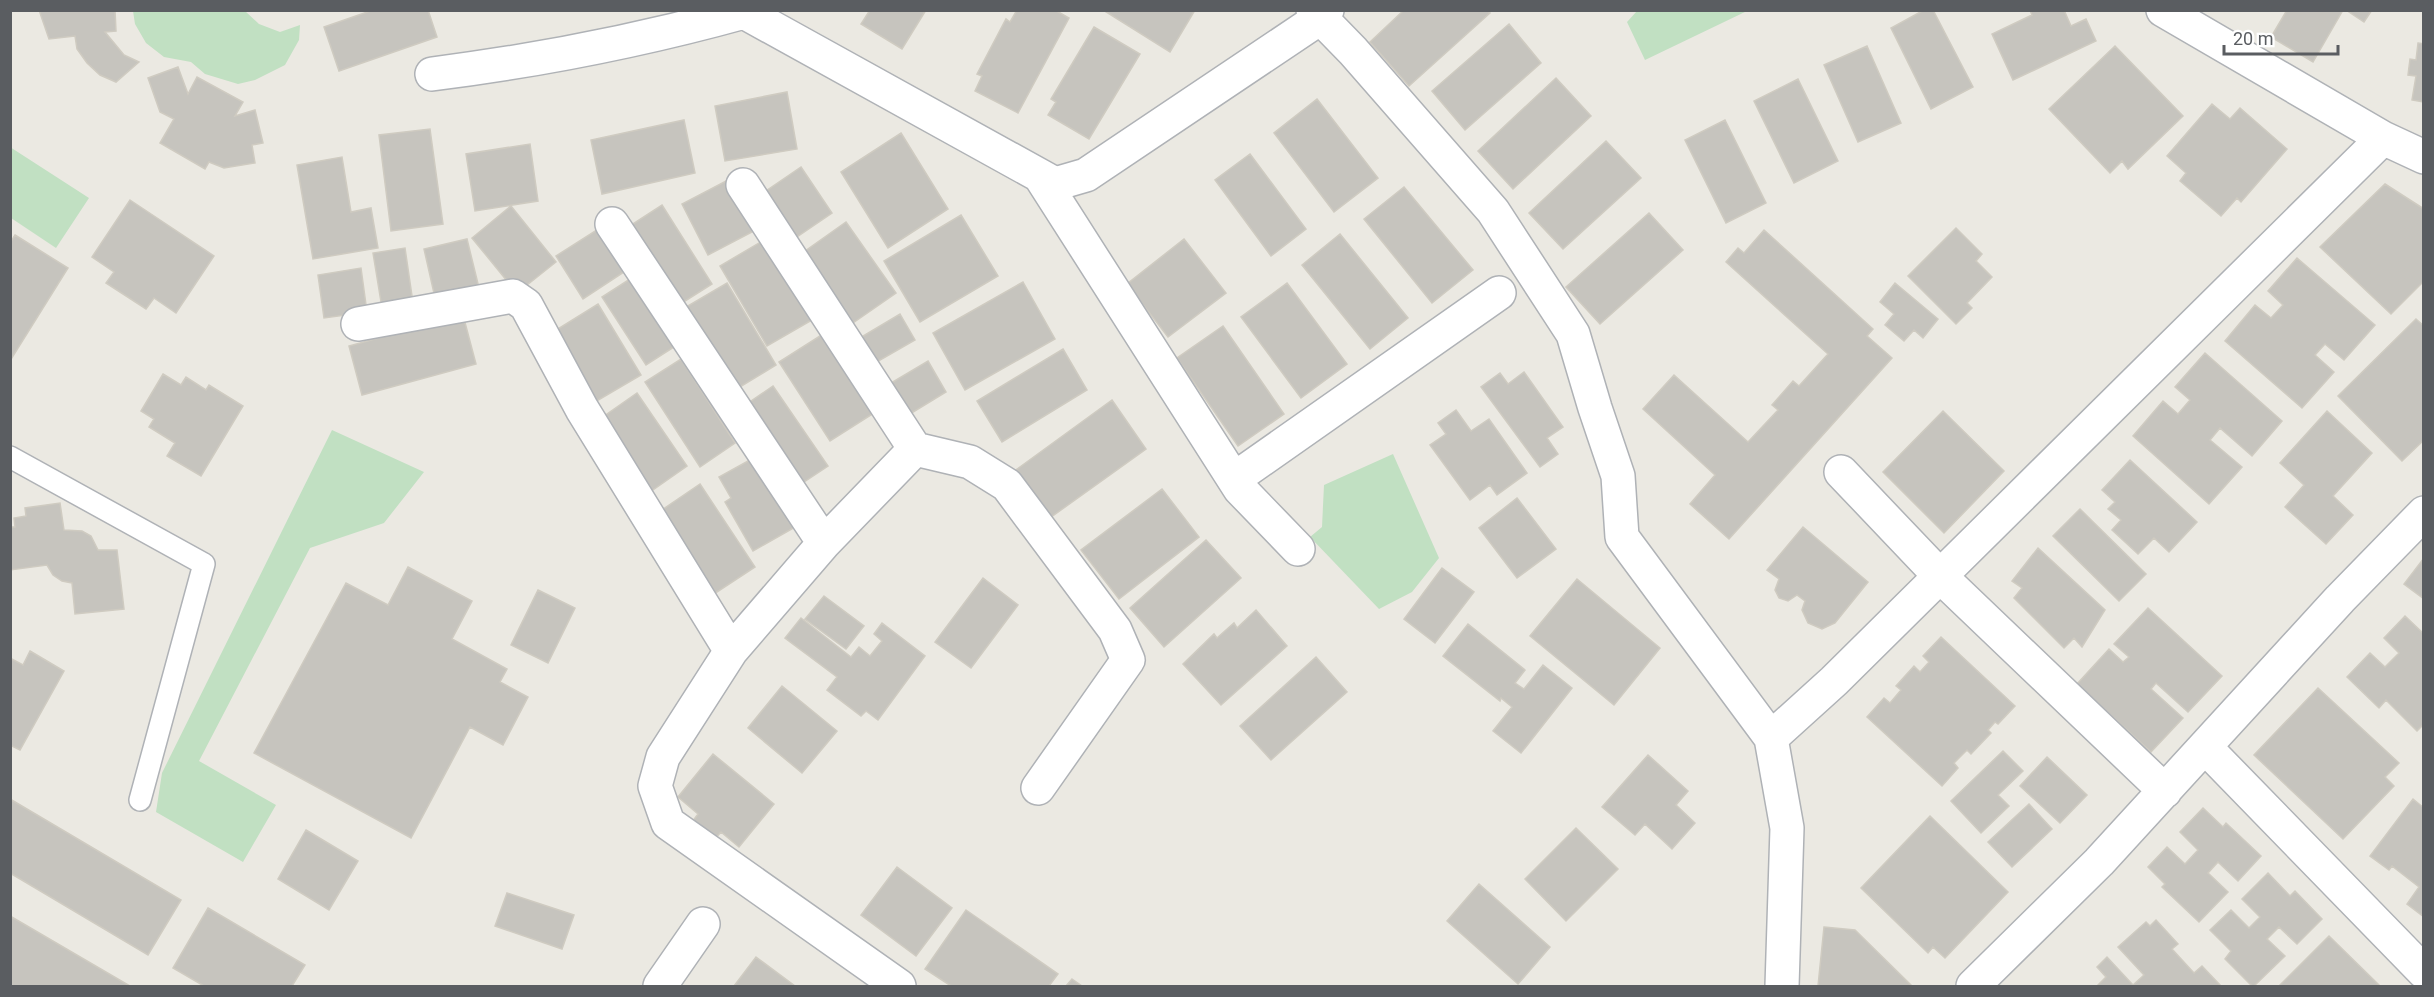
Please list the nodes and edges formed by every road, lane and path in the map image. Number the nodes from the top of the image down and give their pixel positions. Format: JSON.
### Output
{"nodes":[{"id":1,"x":2163,"y":10,"type":"edge"},
{"id":2,"x":744,"y":11,"type":"edge"},
{"id":3,"x":1320,"y":13,"type":"edge"},
{"id":4,"x":432,"y":74,"type":"dead end"},
{"id":5,"x":2383,"y":138,"type":"junction"},
{"id":6,"x":2424,"y":157,"type":"edge"},
{"id":7,"x":1040,"y":176,"type":"junction"},
{"id":8,"x":743,"y":185,"type":"dead end"},
{"id":9,"x":612,"y":224,"type":"dead end"},
{"id":10,"x":1499,"y":293,"type":"dead end"},
{"id":11,"x":358,"y":324,"type":"dead end"},
{"id":12,"x":915,"y":449,"type":"junction"},
{"id":13,"x":10,"y":457,"type":"edge"},
{"id":14,"x":1841,"y":472,"type":"dead end"},
{"id":15,"x":1233,"y":479,"type":"junction"},
{"id":16,"x":2424,"y":513,"type":"edge"},
{"id":17,"x":824,"y":543,"type":"junction"},
{"id":18,"x":1298,"y":549,"type":"dead end"},
{"id":19,"x":1940,"y":576,"type":"junction"},
{"id":20,"x":731,"y":651,"type":"junction"},
{"id":21,"x":1771,"y":738,"type":"junction"},
{"id":22,"x":2205,"y":747,"type":"junction"},
{"id":23,"x":1038,"y":788,"type":"dead end"},
{"id":24,"x":2165,"y":791,"type":"junction"},
{"id":25,"x":140,"y":800,"type":"dead end"},
{"id":26,"x":703,"y":924,"type":"dead end"},
{"id":27,"x":2424,"y":972,"type":"edge"},
{"id":28,"x":660,"y":987,"type":"edge"},
{"id":29,"x":899,"y":987,"type":"edge"},
{"id":30,"x":1782,"y":987,"type":"edge"},
{"id":31,"x":1973,"y":987,"type":"edge"}],
"edges":[{"from":1,"to":5,"type":"street"},
{"from":2,"to":4,"type":"street"},
{"from":2,"to":7,"type":"street"},
{"from":3,"to":7,"type":"street"},
{"from":3,"to":21,"type":"street"},
{"from":5,"to":6,"type":"street"},
{"from":5,"to":19,"type":"street"},
{"from":7,"to":15,"type":"street"},
{"from":8,"to":12,"type":"street"},
{"from":9,"to":17,"type":"street"},
{"from":10,"to":15,"type":"street"},
{"from":11,"to":20,"type":"street"},
{"from":12,"to":17,"type":"street"},
{"from":12,"to":23,"type":"street"},
{"from":13,"to":25,"type":"lane"},
{"from":14,"to":19,"type":"street"},
{"from":15,"to":18,"type":"street"},
{"from":16,"to":22,"type":"street"},
{"from":17,"to":20,"type":"street"},
{"from":19,"to":21,"type":"street"},
{"from":19,"to":24,"type":"street"},
{"from":20,"to":29,"type":"street"},
{"from":21,"to":30,"type":"street"},
{"from":22,"to":24,"type":"street"},
{"from":22,"to":27,"type":"street"},
{"from":24,"to":31,"type":"street"},
{"from":26,"to":28,"type":"street"}]}
